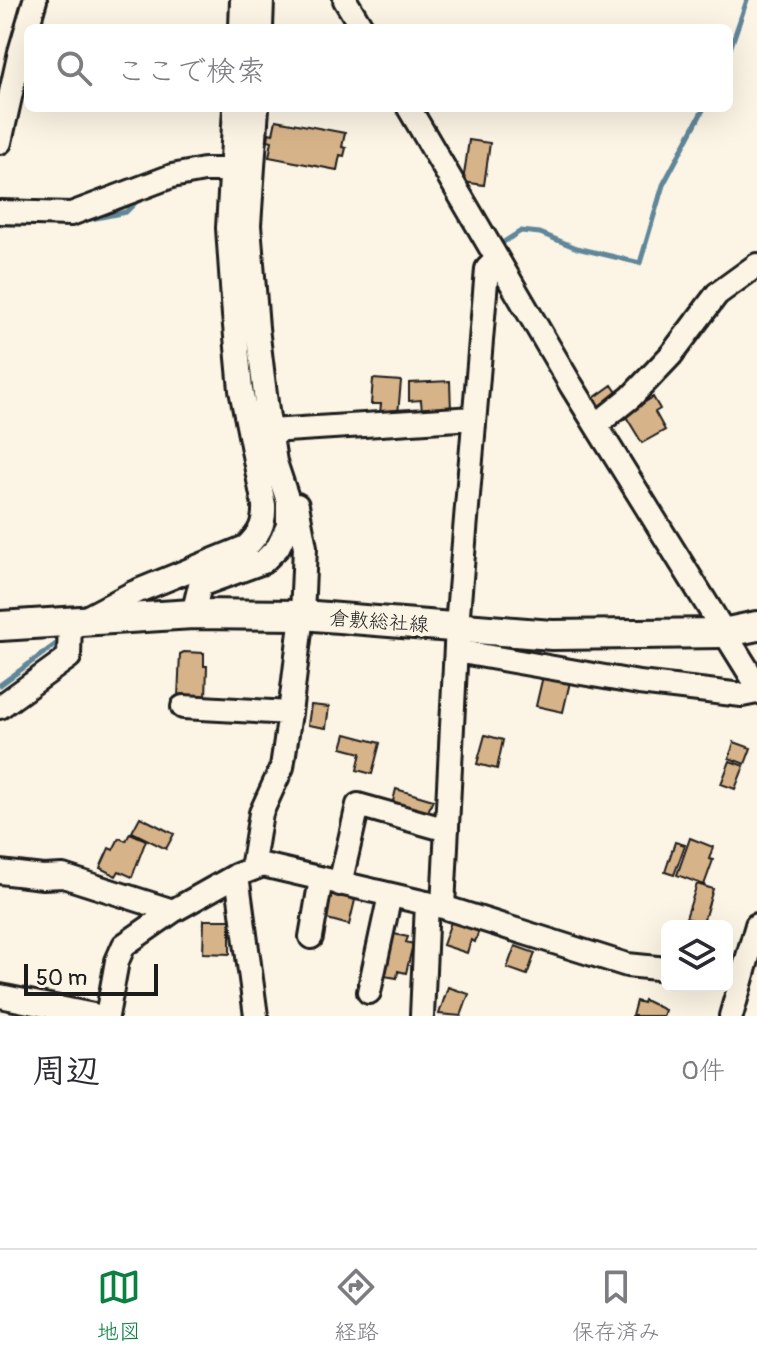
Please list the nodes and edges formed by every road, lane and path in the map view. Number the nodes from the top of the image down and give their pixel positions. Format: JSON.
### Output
{"nodes":[{"id":1,"x":35,"y":0,"type":"edge"},
{"id":2,"x":242,"y":0,"type":"edge"},
{"id":3,"x":262,"y":0,"type":"edge"},
{"id":4,"x":345,"y":0,"type":"edge"},
{"id":5,"x":28,"y":24,"type":"edge"},
{"id":6,"x":241,"y":24,"type":"edge"},
{"id":7,"x":261,"y":24,"type":"edge"},
{"id":8,"x":360,"y":24,"type":"edge"},
{"id":9,"x":24,"y":38,"type":"edge"},
{"id":10,"x":235,"y":112,"type":"edge"},
{"id":11,"x":256,"y":112,"type":"edge"},
{"id":12,"x":411,"y":112,"type":"edge"},
{"id":13,"x":0,"y":142,"type":"edge"},
{"id":14,"x":241,"y":170,"type":"junction"},
{"id":15,"x":0,"y":212,"type":"edge"},
{"id":16,"x":497,"y":259,"type":"junction"},
{"id":17,"x":757,"y":265,"type":"edge"},
{"id":18,"x":468,"y":418,"type":"junction"},
{"id":19,"x":596,"y":425,"type":"junction"},
{"id":20,"x":270,"y":431,"type":"junction"},
{"id":21,"x":275,"y":462,"type":"junction"},
{"id":22,"x":193,"y":614,"type":"junction"},
{"id":23,"x":302,"y":615,"type":"junction"},
{"id":24,"x":76,"y":620,"type":"junction"},
{"id":25,"x":0,"y":626,"type":"edge"},
{"id":26,"x":757,"y":626,"type":"edge"},
{"id":27,"x":723,"y":633,"type":"junction"},
{"id":28,"x":456,"y":638,"type":"junction"},
{"id":29,"x":757,"y":685,"type":"edge"},
{"id":30,"x":757,"y":692,"type":"edge"},
{"id":31,"x":0,"y":707,"type":"edge"},
{"id":32,"x":183,"y":707,"type":"dead end"},
{"id":33,"x":290,"y":713,"type":"junction"},
{"id":34,"x":447,"y":830,"type":"junction"},
{"id":35,"x":0,"y":872,"type":"edge"},
{"id":36,"x":244,"y":872,"type":"junction"},
{"id":37,"x":330,"y":881,"type":"junction"},
{"id":38,"x":390,"y":895,"type":"junction"},
{"id":39,"x":435,"y":905,"type":"junction"},
{"id":40,"x":173,"y":911,"type":"junction"},
{"id":41,"x":757,"y":925,"type":"edge"},
{"id":42,"x":311,"y":937,"type":"dead end"},
{"id":43,"x":661,"y":968,"type":"edge"},
{"id":44,"x":742,"y":969,"type":"edge"},
{"id":45,"x":369,"y":992,"type":"dead end"},
{"id":46,"x":0,"y":996,"type":"edge"},
{"id":47,"x":258,"y":1015,"type":"edge"},
{"id":48,"x":98,"y":1016,"type":"edge"},
{"id":49,"x":107,"y":1016,"type":"edge"},
{"id":50,"x":422,"y":1016,"type":"edge"},
{"id":51,"x":731,"y":1016,"type":"edge"}],
"edges":[{"from":1,"to":5,"type":"street"},
{"from":2,"to":6,"type":"street"},
{"from":3,"to":7,"type":"street"},
{"from":4,"to":8,"type":"street"},
{"from":9,"to":13,"type":"street"},
{"from":10,"to":14,"type":"street"},
{"from":11,"to":14,"type":"street"},
{"from":12,"to":16,"type":"street"},
{"from":14,"to":15,"type":"street"},
{"from":14,"to":20,"type":"street"},
{"from":14,"to":24,"type":"street"},
{"from":16,"to":18,"type":"street"},
{"from":16,"to":19,"type":"street"},
{"from":17,"to":19,"type":"street"},
{"from":18,"to":20,"type":"street"},
{"from":18,"to":28,"type":"street"},
{"from":19,"to":27,"type":"street"},
{"from":20,"to":21,"type":"street"},
{"from":21,"to":22,"type":"street"},
{"from":21,"to":23,"type":"street"},
{"from":22,"to":23,"type":"main road","name":"倉敷総社線"},
{"from":22,"to":24,"type":"main road","name":"倉敷総社線"},
{"from":23,"to":28,"type":"main road","name":"倉敷総社線"},
{"from":23,"to":33,"type":"street"},
{"from":24,"to":25,"type":"main road","name":"倉敷総社線"},
{"from":24,"to":31,"type":"street"},
{"from":26,"to":27,"type":"main road","name":"倉敷総社線"},
{"from":27,"to":28,"type":"main road","name":"倉敷総社線"},
{"from":27,"to":29,"type":"street"},
{"from":28,"to":30,"type":"street"},
{"from":28,"to":34,"type":"street"},
{"from":32,"to":33,"type":"street"},
{"from":33,"to":36,"type":"street"},
{"from":34,"to":37,"type":"street"},
{"from":34,"to":39,"type":"street"},
{"from":35,"to":40,"type":"street"},
{"from":36,"to":37,"type":"street"},
{"from":36,"to":40,"type":"street"},
{"from":36,"to":47,"type":"street"},
{"from":37,"to":38,"type":"street"},
{"from":37,"to":42,"type":"street"},
{"from":38,"to":39,"type":"street"},
{"from":38,"to":45,"type":"street"},
{"from":39,"to":43,"type":"street"},
{"from":39,"to":50,"type":"street"},
{"from":40,"to":49,"type":"street"},
{"from":41,"to":44,"type":"street"},
{"from":44,"to":51,"type":"street"},
{"from":46,"to":48,"type":"street"}]}
